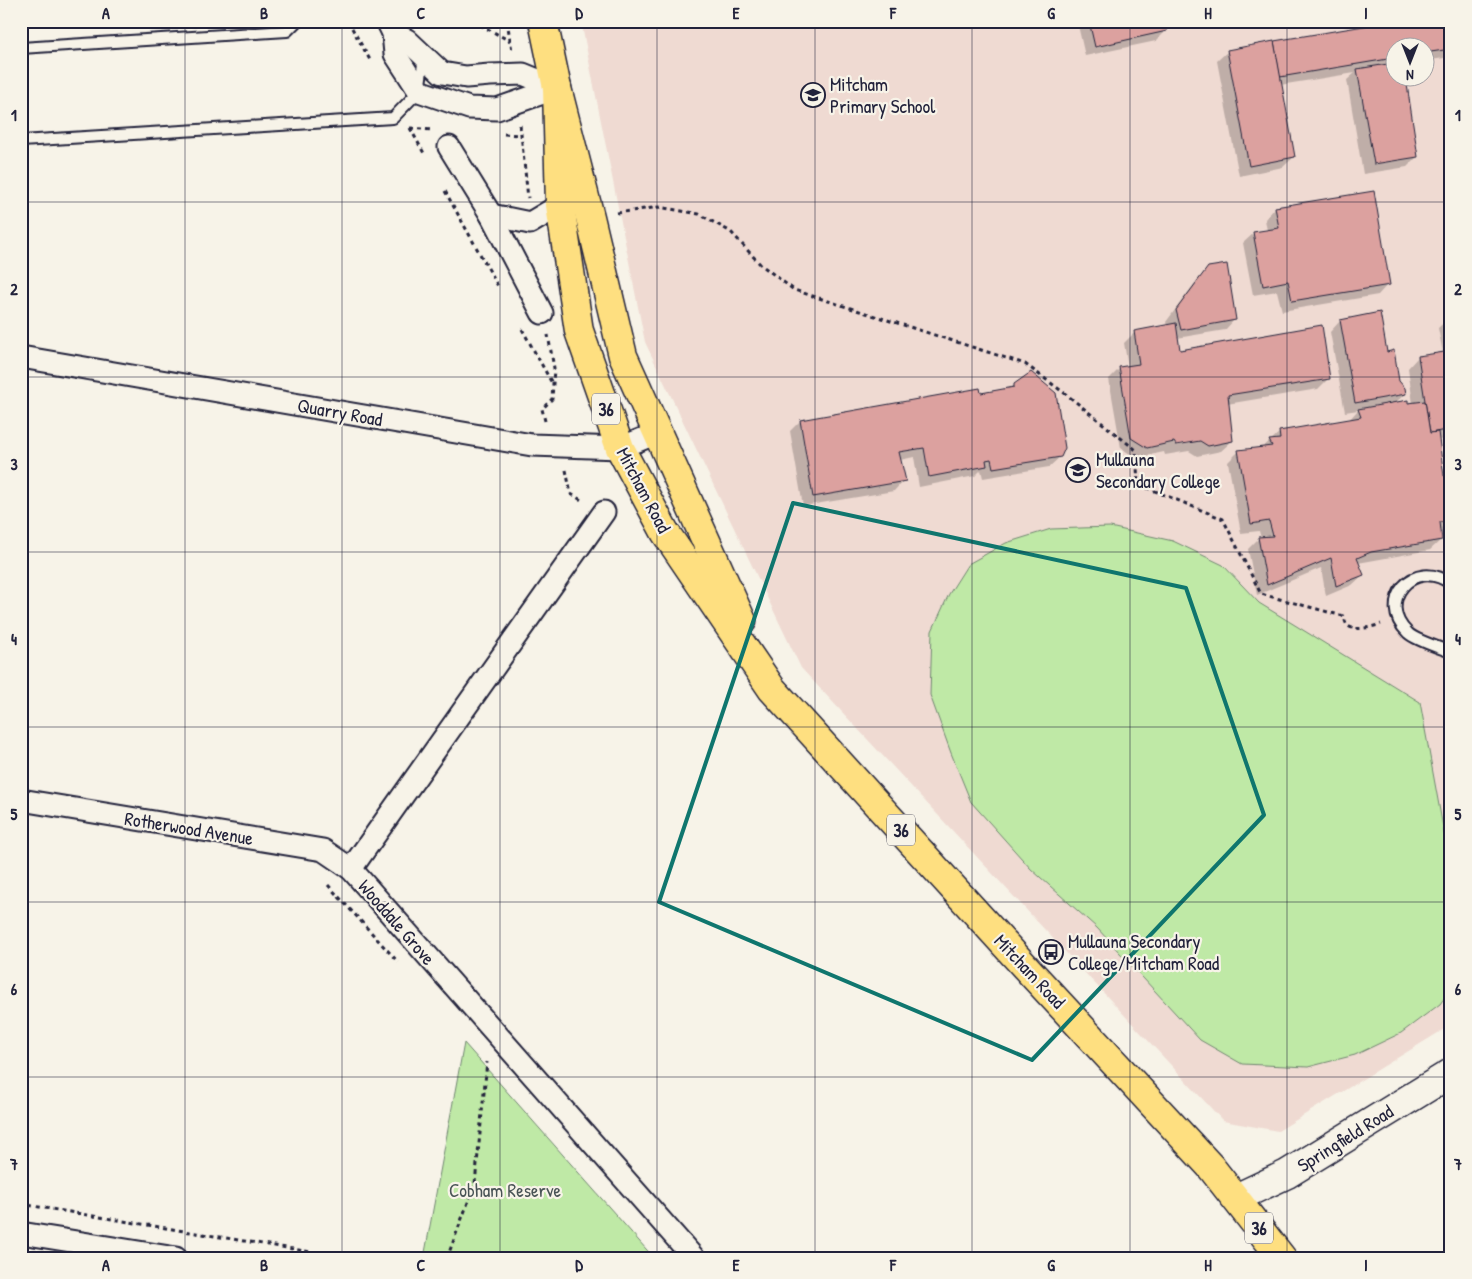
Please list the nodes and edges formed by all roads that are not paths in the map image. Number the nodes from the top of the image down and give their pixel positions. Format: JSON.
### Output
{"nodes":[{"id":1,"x":297,"y":21,"type":"edge"},
{"id":2,"x":543,"y":21,"type":"edge"},
{"id":3,"x":390,"y":27,"type":"edge"},
{"id":4,"x":21,"y":48,"type":"edge"},
{"id":5,"x":424,"y":56,"type":"junction"},
{"id":6,"x":557,"y":88,"type":"junction"},
{"id":7,"x":418,"y":91,"type":"junction"},
{"id":8,"x":21,"y":141,"type":"edge"},
{"id":9,"x":449,"y":147,"type":"dead end"},
{"id":10,"x":560,"y":205,"type":"junction"},
{"id":11,"x":491,"y":215,"type":"junction"},
{"id":12,"x":542,"y":313,"type":"dead end"},
{"id":13,"x":21,"y":357,"type":"edge"},
{"id":14,"x":657,"y":434,"type":"junction"},
{"id":15,"x":620,"y":448,"type":"junction"},
{"id":16,"x":604,"y":512,"type":"road end"},
{"id":17,"x":1451,"y":584,"type":"edge"},
{"id":18,"x":1451,"y":652,"type":"edge"},
{"id":19,"x":772,"y":689,"type":"junction"},
{"id":20,"x":21,"y":800,"type":"edge"},
{"id":21,"x":351,"y":870,"type":"junction"},
{"id":22,"x":1451,"y":1073,"type":"edge"},
{"id":23,"x":1236,"y":1198,"type":"junction"},
{"id":24,"x":21,"y":1233,"type":"edge"},
{"id":25,"x":176,"y":1258,"type":"edge"},
{"id":26,"x":694,"y":1258,"type":"edge"},
{"id":27,"x":1282,"y":1258,"type":"edge"}],
"edges":[{"from":1,"to":4,"type":"lane"},
{"from":2,"to":6,"type":"main road","name":"Mitcham Road","number":"36"},
{"from":3,"to":5,"type":"street"},
{"from":3,"to":7,"type":"street"},
{"from":5,"to":6,"type":"street"},
{"from":5,"to":7,"type":"lane"},
{"from":6,"to":7,"type":"street"},
{"from":6,"to":10,"type":"main road","name":"Mitcham Road","number":"36"},
{"from":6,"to":14,"type":"main road","name":"Mitcham Road","number":"36"},
{"from":7,"to":8,"type":"lane"},
{"from":9,"to":11,"type":"street"},
{"from":10,"to":11,"type":"street"},
{"from":10,"to":15,"type":"main road","name":"Mitcham Road","number":"36"},
{"from":11,"to":12,"type":"street"},
{"from":13,"to":15,"type":"street","name":"Quarry Road"},
{"from":14,"to":15,"type":"street","name":"Quarry Road"},
{"from":14,"to":19,"type":"main road","name":"Mitcham Road","number":"36"},
{"from":15,"to":19,"type":"main road","name":"Mitcham Road","number":"36"},
{"from":16,"to":21,"type":"street","name":"Wooddale Grove"},
{"from":17,"to":18,"type":"lane"},
{"from":19,"to":23,"type":"main road","name":"Mitcham Road","number":"36"},
{"from":20,"to":21,"type":"street","name":"Rotherwood Avenue"},
{"from":21,"to":26,"type":"street","name":"Wooddale Grove"},
{"from":22,"to":23,"type":"main road","name":"Springfield Road"},
{"from":23,"to":27,"type":"main road","name":"Mitcham Road","number":"36"},
{"from":24,"to":25,"type":"street"}]}
